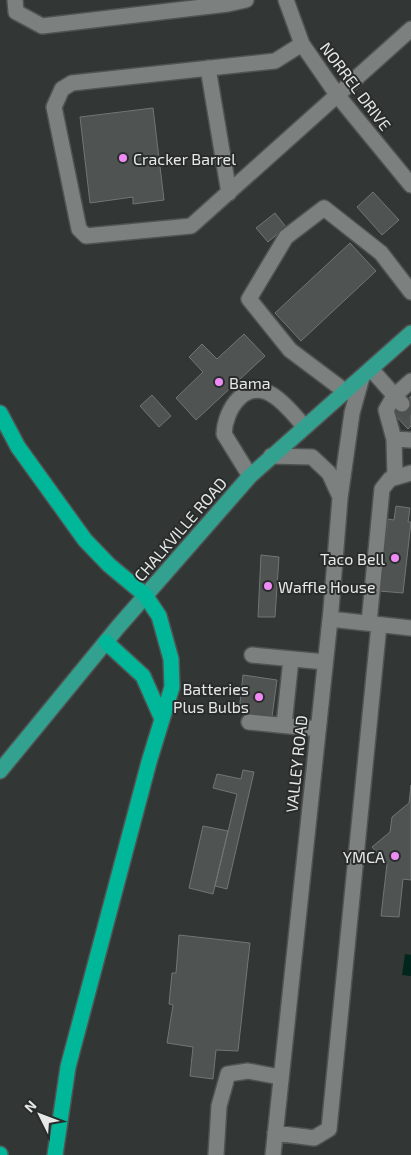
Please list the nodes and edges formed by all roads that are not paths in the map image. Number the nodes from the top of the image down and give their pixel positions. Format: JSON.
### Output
{"nodes":[{"id":1,"x":15,"y":0,"type":"edge"},
{"id":2,"x":246,"y":0,"type":"edge"},
{"id":3,"x":286,"y":0,"type":"edge"},
{"id":4,"x":204,"y":4,"type":"edge"},
{"id":5,"x":159,"y":6,"type":"edge"},
{"id":6,"x":411,"y":29,"type":"edge"},
{"id":7,"x":302,"y":44,"type":"junction"},
{"id":8,"x":208,"y":68,"type":"junction"},
{"id":9,"x":338,"y":96,"type":"junction"},
{"id":10,"x":411,"y":185,"type":"edge"},
{"id":11,"x":228,"y":193,"type":"junction"},
{"id":12,"x":411,"y":292,"type":"edge"},
{"id":13,"x":411,"y":333,"type":"edge"},
{"id":14,"x":366,"y":373,"type":"junction"},
{"id":15,"x":411,"y":382,"type":"edge"},
{"id":16,"x":346,"y":392,"type":"junction"},
{"id":17,"x":398,"y":400,"type":"junction"},
{"id":18,"x":0,"y":413,"type":"edge"},
{"id":19,"x":304,"y":426,"type":"junction"},
{"id":20,"x":394,"y":439,"type":"junction"},
{"id":21,"x":411,"y":440,"type":"edge"},
{"id":22,"x":271,"y":456,"type":"junction"},
{"id":23,"x":411,"y":473,"type":"edge"},
{"id":24,"x":250,"y":476,"type":"junction"},
{"id":25,"x":395,"y":477,"type":"junction"},
{"id":26,"x":340,"y":498,"type":"junction"},
{"id":27,"x":145,"y":595,"type":"junction"},
{"id":28,"x":330,"y":619,"type":"junction"},
{"id":29,"x":374,"y":624,"type":"junction"},
{"id":30,"x":411,"y":628,"type":"edge"},
{"id":31,"x":106,"y":642,"type":"junction"},
{"id":32,"x":252,"y":655,"type":"dead end"},
{"id":33,"x":292,"y":659,"type":"junction"},
{"id":34,"x":325,"y":662,"type":"junction"},
{"id":35,"x":162,"y":719,"type":"junction"},
{"id":36,"x":249,"y":722,"type":"dead end"},
{"id":37,"x":284,"y":725,"type":"junction"},
{"id":38,"x":318,"y":729,"type":"junction"},
{"id":39,"x":0,"y":771,"type":"edge"},
{"id":40,"x":280,"y":1077,"type":"junction"},
{"id":41,"x":275,"y":1133,"type":"junction"},
{"id":42,"x":55,"y":1155,"type":"edge"},
{"id":43,"x":216,"y":1155,"type":"edge"},
{"id":44,"x":273,"y":1155,"type":"edge"}],
"edges":[{"from":1,"to":5,"type":"street"},
{"from":2,"to":4,"type":"street"},
{"from":3,"to":7,"type":"street","name":"NORREL DRIVE"},
{"from":4,"to":5,"type":"street"},
{"from":6,"to":9,"type":"street"},
{"from":7,"to":8,"type":"street"},
{"from":7,"to":9,"type":"street","name":"NORREL DRIVE"},
{"from":8,"to":11,"type":"street"},
{"from":8,"to":11,"type":"street"},
{"from":9,"to":10,"type":"street","name":"NORREL DRIVE"},
{"from":9,"to":11,"type":"street"},
{"from":12,"to":16,"type":"street"},
{"from":13,"to":14,"type":"main road","name":"CHALKVILLE ROAD"},
{"from":14,"to":16,"type":"main road","name":"CHALKVILLE ROAD"},
{"from":14,"to":17,"type":"street"},
{"from":14,"to":26,"type":"street","name":"VALLEY ROAD"},
{"from":15,"to":17,"type":"street"},
{"from":16,"to":19,"type":"main road","name":"CHALKVILLE ROAD"},
{"from":17,"to":20,"type":"street"},
{"from":18,"to":27,"type":"highway"},
{"from":19,"to":22,"type":"main road","name":"CHALKVILLE ROAD"},
{"from":19,"to":24,"type":"street"},
{"from":20,"to":21,"type":"street"},
{"from":20,"to":25,"type":"street"},
{"from":22,"to":24,"type":"main road","name":"CHALKVILLE ROAD"},
{"from":22,"to":26,"type":"street"},
{"from":23,"to":25,"type":"street"},
{"from":24,"to":27,"type":"main road","name":"CHALKVILLE ROAD"},
{"from":25,"to":29,"type":"street"},
{"from":26,"to":28,"type":"street","name":"VALLEY ROAD"},
{"from":27,"to":31,"type":"main road","name":"CHALKVILLE ROAD"},
{"from":27,"to":35,"type":"highway"},
{"from":28,"to":29,"type":"street"},
{"from":28,"to":34,"type":"street","name":"VALLEY ROAD"},
{"from":29,"to":30,"type":"street"},
{"from":29,"to":41,"type":"street"},
{"from":31,"to":35,"type":"highway"},
{"from":31,"to":39,"type":"main road","name":"CHALKVILLE ROAD"},
{"from":32,"to":33,"type":"street"},
{"from":33,"to":34,"type":"street"},
{"from":33,"to":37,"type":"street"},
{"from":34,"to":38,"type":"street","name":"VALLEY ROAD"},
{"from":35,"to":42,"type":"highway"},
{"from":36,"to":37,"type":"street"},
{"from":37,"to":38,"type":"street"},
{"from":38,"to":40,"type":"street","name":"VALLEY ROAD"},
{"from":40,"to":41,"type":"street","name":"VALLEY ROAD"},
{"from":40,"to":43,"type":"street"},
{"from":41,"to":44,"type":"street","name":"VALLEY ROAD"}]}
